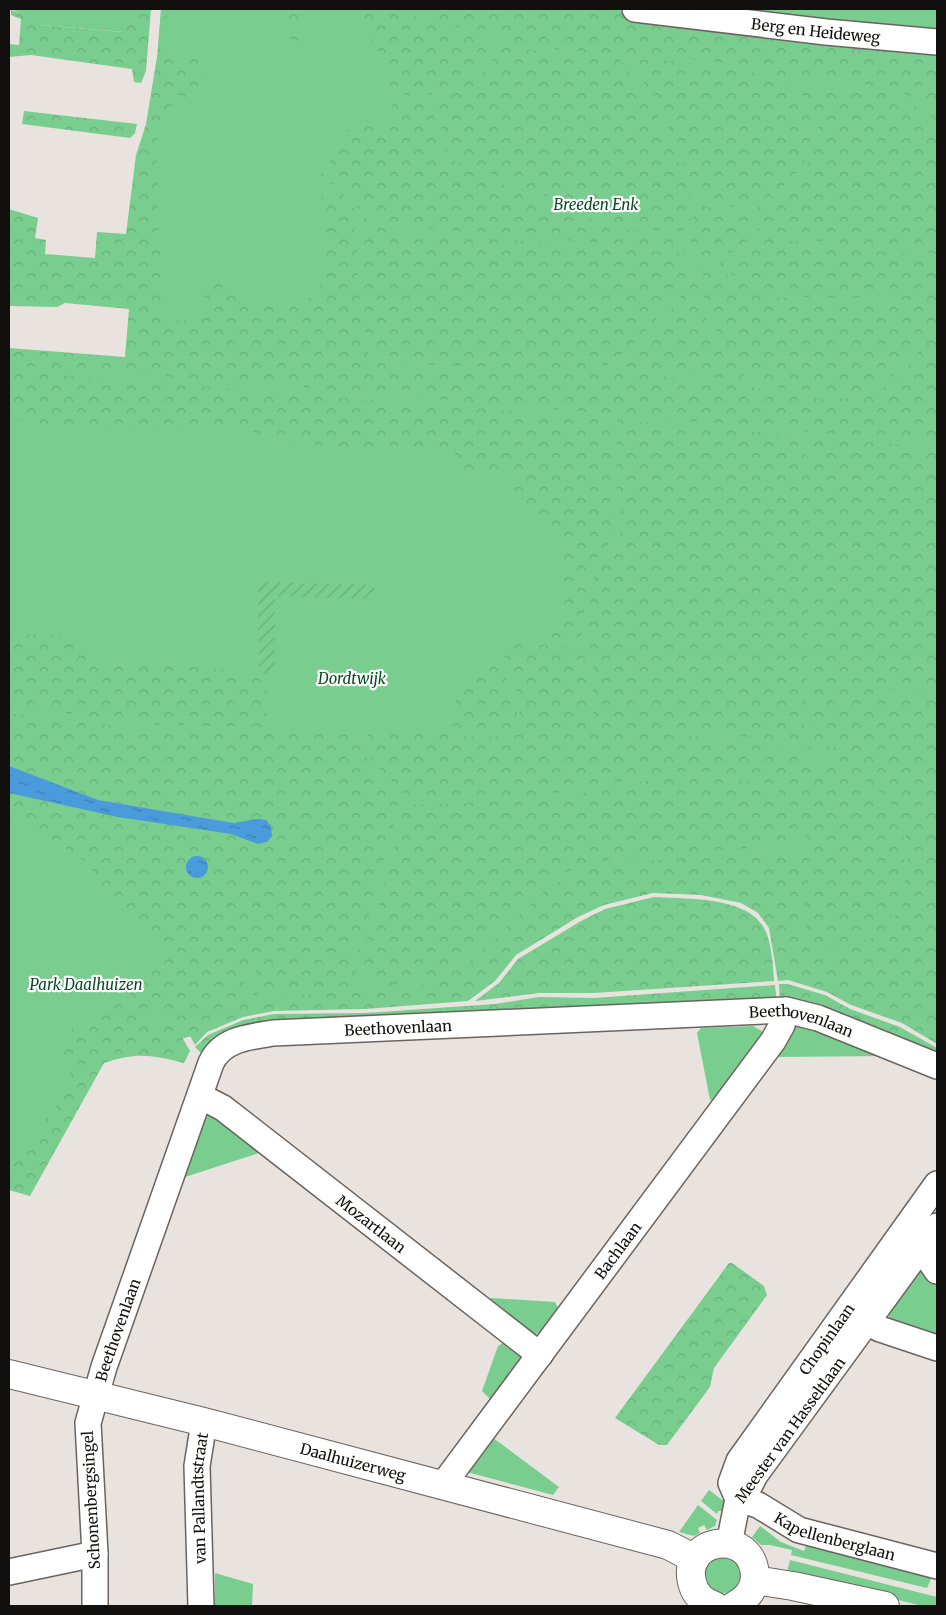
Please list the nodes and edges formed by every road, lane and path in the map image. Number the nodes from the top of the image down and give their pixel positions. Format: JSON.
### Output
{"nodes":[{"id":1,"x":635,"y":9,"type":"edge"},
{"id":2,"x":937,"y":42,"type":"edge"},
{"id":3,"x":786,"y":1010,"type":"junction"},
{"id":4,"x":937,"y":1066,"type":"edge"},
{"id":5,"x":200,"y":1096,"type":"junction"},
{"id":6,"x":937,"y":1184,"type":"edge"},
{"id":7,"x":937,"y":1226,"type":"edge"},
{"id":8,"x":902,"y":1232,"type":"junction"},
{"id":9,"x":921,"y":1248,"type":"junction"},
{"id":10,"x":937,"y":1271,"type":"edge"},
{"id":11,"x":846,"y":1308,"type":"junction"},
{"id":12,"x":868,"y":1323,"type":"junction"},
{"id":13,"x":937,"y":1348,"type":"edge"},
{"id":14,"x":540,"y":1355,"type":"junction"},
{"id":15,"x":9,"y":1374,"type":"edge"},
{"id":16,"x":95,"y":1395,"type":"junction"},
{"id":17,"x":204,"y":1422,"type":"junction"},
{"id":18,"x":442,"y":1486,"type":"junction"},
{"id":19,"x":738,"y":1499,"type":"junction"},
{"id":20,"x":729,"y":1544,"type":"junction"},
{"id":21,"x":95,"y":1554,"type":"junction"},
{"id":22,"x":695,"y":1559,"type":"junction"},
{"id":23,"x":937,"y":1566,"type":"edge"},
{"id":24,"x":9,"y":1572,"type":"edge"},
{"id":25,"x":755,"y":1580,"type":"junction"},
{"id":26,"x":702,"y":1603,"type":"edge"},
{"id":27,"x":95,"y":1606,"type":"edge"},
{"id":28,"x":201,"y":1606,"type":"edge"},
{"id":29,"x":734,"y":1606,"type":"edge"},
{"id":30,"x":885,"y":1606,"type":"edge"}],
"edges":[{"from":1,"to":2,"type":"street","name":"Berg en Heideweg"},
{"from":3,"to":4,"type":"street","name":"Beethovenlaan"},
{"from":3,"to":5,"type":"street","name":"Beethovenlaan"},
{"from":3,"to":14,"type":"street","name":"Bachlaan"},
{"from":5,"to":14,"type":"street","name":"Mozartlaan"},
{"from":5,"to":16,"type":"street","name":"Beethovenlaan"},
{"from":6,"to":8,"type":"street","name":"Chopinlaan"},
{"from":7,"to":9,"type":"street","name":"Meester van Hasseltlaan"},
{"from":8,"to":9,"type":"street"},
{"from":8,"to":11,"type":"street","name":"Chopinlaan"},
{"from":9,"to":10,"type":"street"},
{"from":9,"to":12,"type":"street","name":"Meester van Hasseltlaan"},
{"from":11,"to":12,"type":"street"},
{"from":11,"to":19,"type":"street","name":"Chopinlaan"},
{"from":12,"to":13,"type":"street"},
{"from":12,"to":19,"type":"street","name":"Meester van Hasseltlaan"},
{"from":14,"to":18,"type":"street","name":"Bachlaan"},
{"from":15,"to":16,"type":"main road","name":"Daalhuizerweg"},
{"from":16,"to":17,"type":"main road","name":"Daalhuizerweg"},
{"from":16,"to":21,"type":"street","name":"Schonenbergsingel"},
{"from":17,"to":18,"type":"main road","name":"Daalhuizerweg"},
{"from":17,"to":28,"type":"street","name":"van Pallandtstraat"},
{"from":18,"to":22,"type":"main road","name":"Daalhuizerweg"},
{"from":19,"to":20,"type":"street","name":"Meester van Hasseltlaan"},
{"from":19,"to":23,"type":"street","name":"Kapellenberglaan"},
{"from":20,"to":22,"type":"main road"},
{"from":20,"to":25,"type":"main road"},
{"from":21,"to":24,"type":"street"},
{"from":21,"to":27,"type":"street","name":"Schonenbergsingel"},
{"from":22,"to":26,"type":"main road"},
{"from":25,"to":29,"type":"main road"},
{"from":25,"to":30,"type":"main road"}]}
